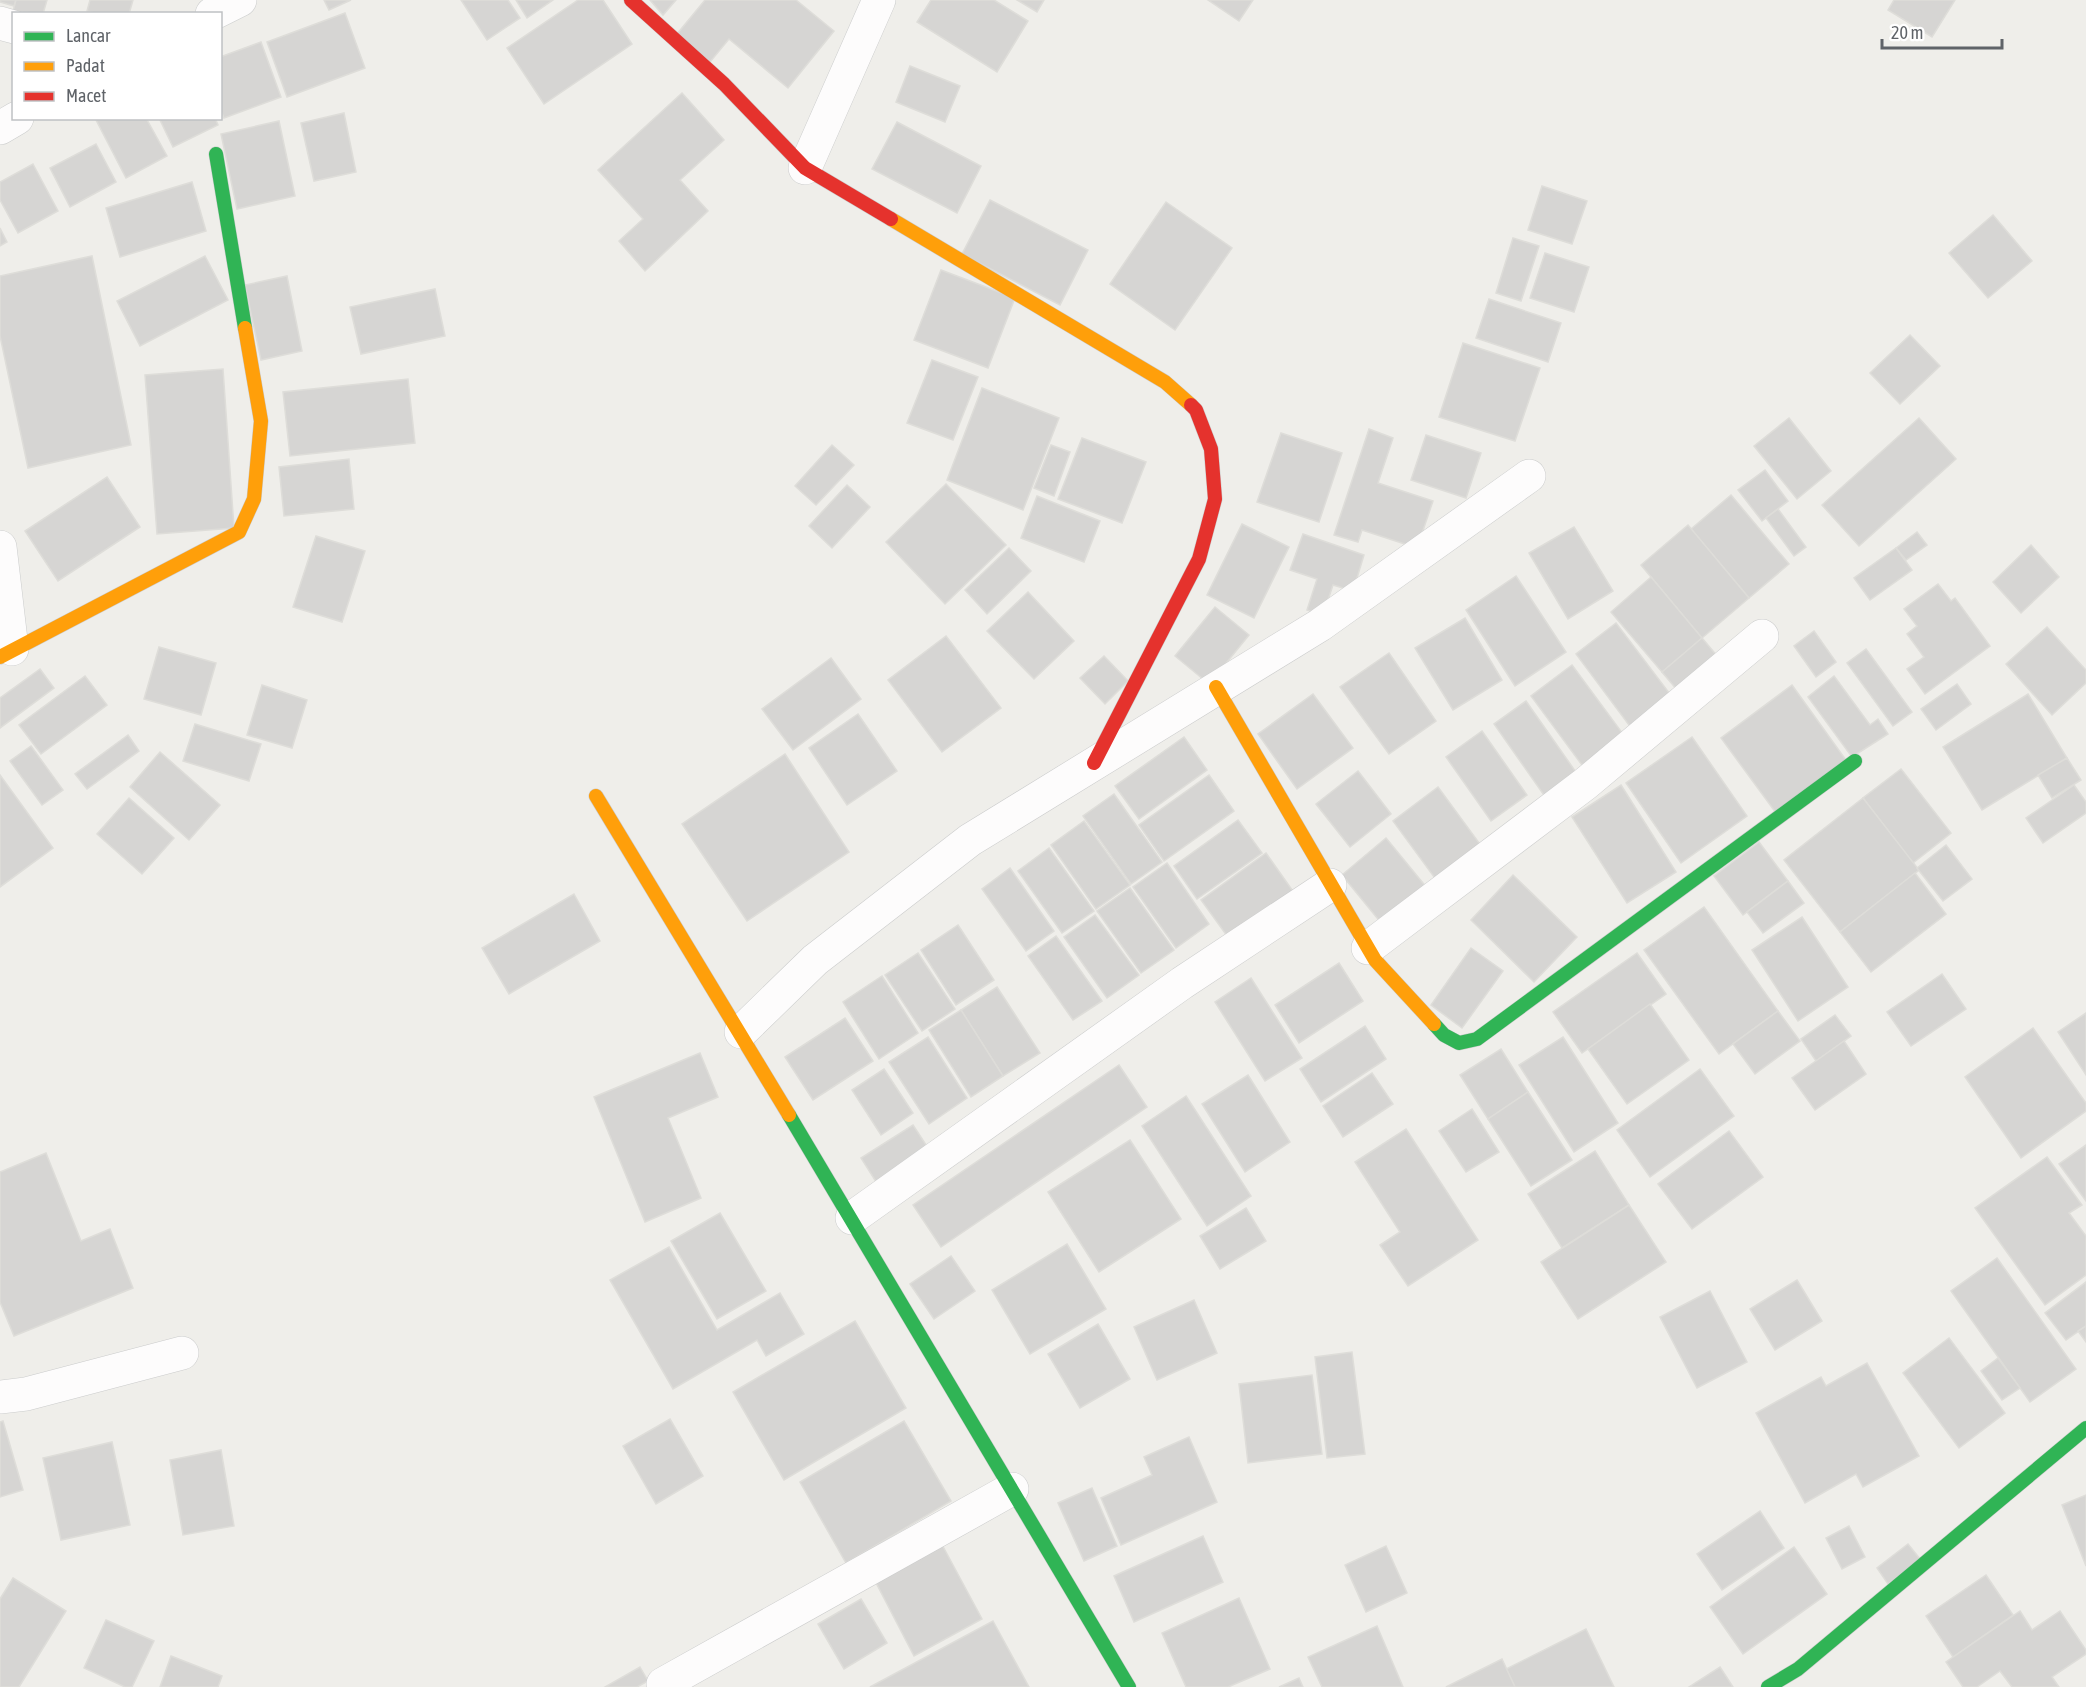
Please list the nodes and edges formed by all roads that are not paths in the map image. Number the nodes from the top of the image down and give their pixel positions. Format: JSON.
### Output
{"nodes":[{"id":1,"x":240,"y":0,"type":"edge"},
{"id":2,"x":631,"y":0,"type":"edge"},
{"id":3,"x":879,"y":0,"type":"edge"},
{"id":4,"x":216,"y":12,"type":"edge"},
{"id":5,"x":14,"y":120,"type":"edge"},
{"id":6,"x":0,"y":128,"type":"edge"},
{"id":7,"x":216,"y":154,"type":"dead end"},
{"id":8,"x":805,"y":168,"type":"junction"},
{"id":9,"x":1529,"y":476,"type":"dead end"},
{"id":10,"x":0,"y":547,"type":"edge"},
{"id":11,"x":1762,"y":636,"type":"dead end"},
{"id":12,"x":6,"y":653,"type":"edge"},
{"id":13,"x":1216,"y":687,"type":"junction"},
{"id":14,"x":1855,"y":761,"type":"dead end"},
{"id":15,"x":1094,"y":763,"type":"junction"},
{"id":16,"x":596,"y":796,"type":"dead end"},
{"id":17,"x":1330,"y":885,"type":"junction"},
{"id":18,"x":1368,"y":948,"type":"junction"},
{"id":19,"x":741,"y":1032,"type":"junction"},
{"id":20,"x":852,"y":1218,"type":"junction"},
{"id":21,"x":182,"y":1353,"type":"dead end"},
{"id":22,"x":0,"y":1397,"type":"edge"},
{"id":23,"x":2086,"y":1428,"type":"edge"},
{"id":24,"x":1012,"y":1489,"type":"junction"},
{"id":25,"x":663,"y":1684,"type":"dead end"},
{"id":26,"x":1129,"y":1687,"type":"edge"},
{"id":27,"x":1767,"y":1687,"type":"edge"}],
"edges":[{"from":1,"to":4,"type":"street"},
{"from":2,"to":8,"type":"street"},
{"from":3,"to":8,"type":"street"},
{"from":5,"to":6,"type":"street"},
{"from":7,"to":12,"type":"street"},
{"from":8,"to":15,"type":"street"},
{"from":9,"to":13,"type":"street"},
{"from":10,"to":12,"type":"street"},
{"from":11,"to":18,"type":"street"},
{"from":13,"to":15,"type":"street"},
{"from":13,"to":17,"type":"street"},
{"from":14,"to":18,"type":"street"},
{"from":15,"to":19,"type":"street"},
{"from":16,"to":19,"type":"street"},
{"from":17,"to":18,"type":"street"},
{"from":17,"to":20,"type":"street"},
{"from":19,"to":20,"type":"street"},
{"from":20,"to":24,"type":"street"},
{"from":21,"to":22,"type":"street"},
{"from":23,"to":27,"type":"street"},
{"from":24,"to":25,"type":"street"},
{"from":24,"to":26,"type":"street"}]}
